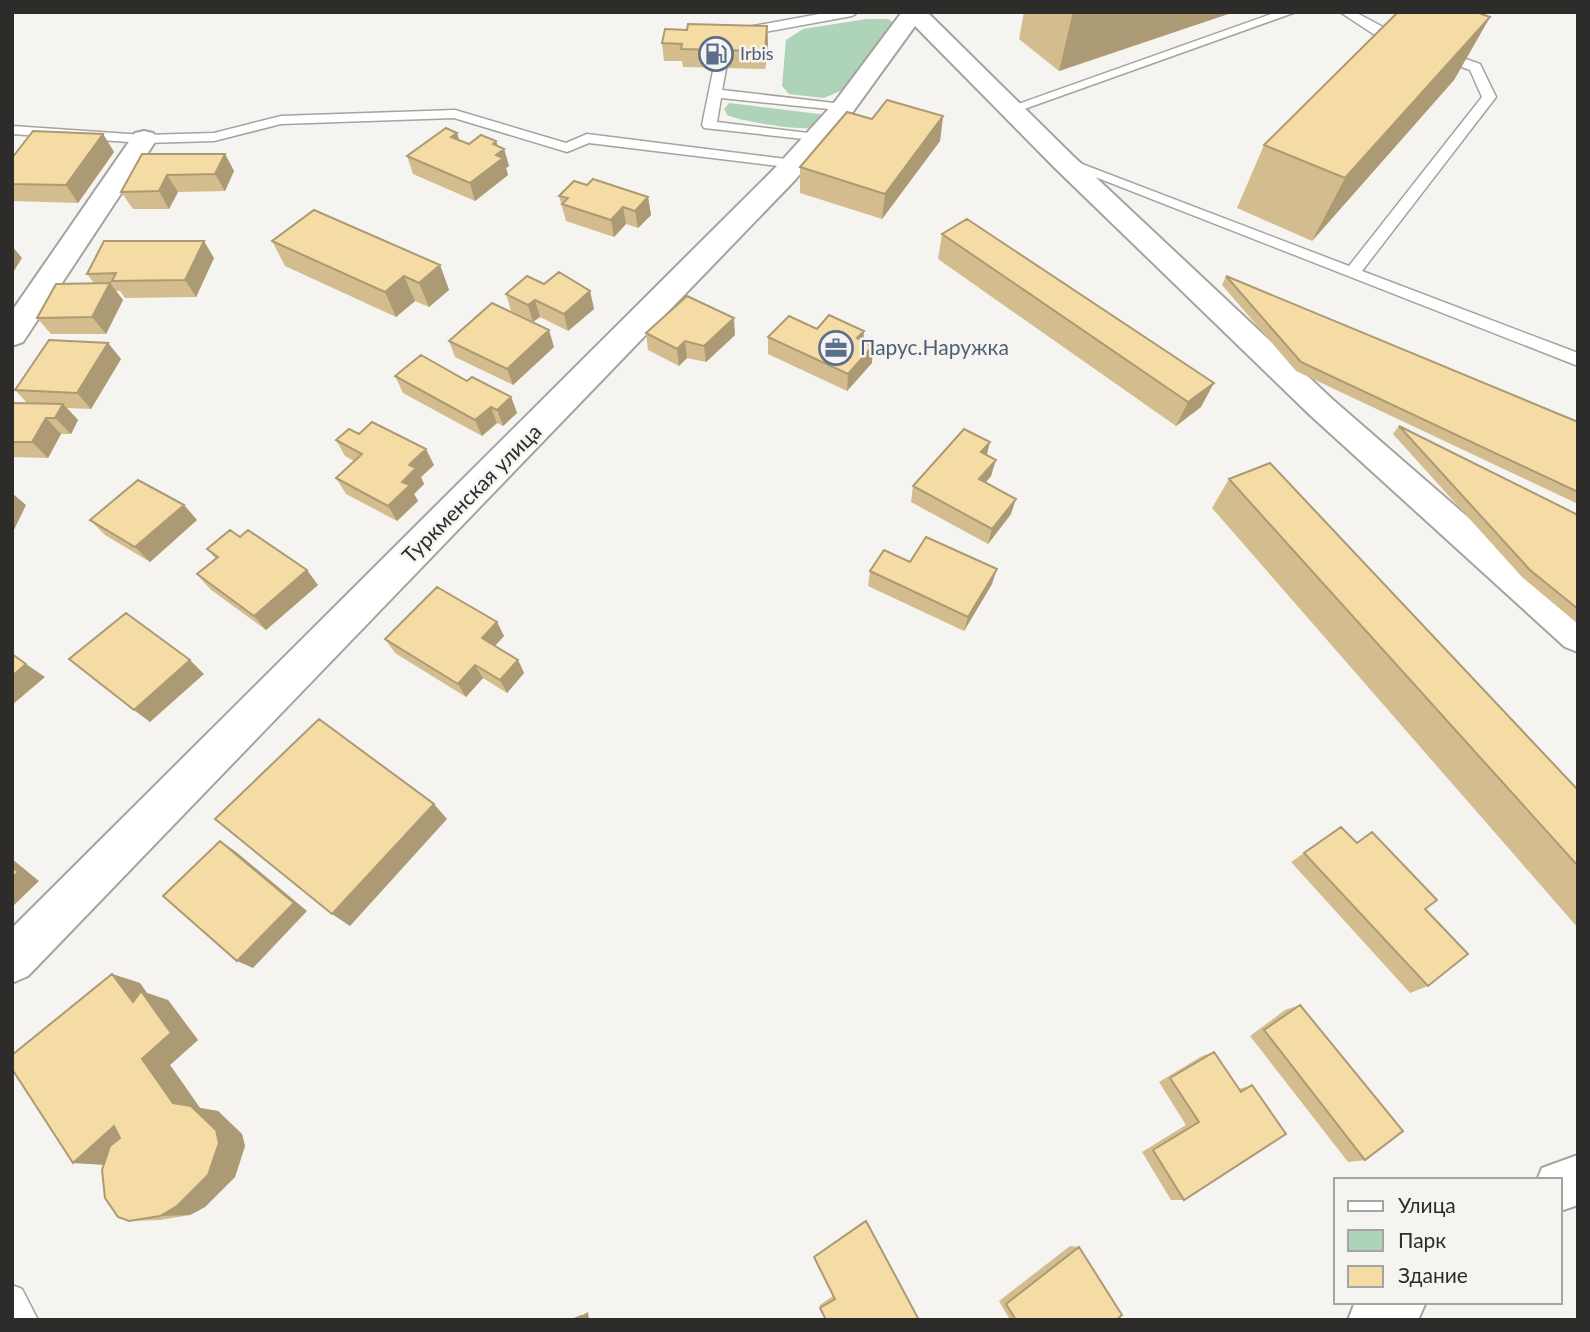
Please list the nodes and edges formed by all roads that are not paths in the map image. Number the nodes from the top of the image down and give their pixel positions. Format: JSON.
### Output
{"nodes":[{"id":1,"x":852,"y":12,"type":"edge"},
{"id":2,"x":914,"y":12,"type":"edge"},
{"id":3,"x":1290,"y":12,"type":"edge"},
{"id":4,"x":1346,"y":12,"type":"edge"},
{"id":5,"x":715,"y":93,"type":"junction"},
{"id":6,"x":843,"y":108,"type":"junction"},
{"id":7,"x":1011,"y":108,"type":"junction"},
{"id":8,"x":12,"y":130,"type":"edge"},
{"id":9,"x":817,"y":138,"type":"junction"},
{"id":10,"x":144,"y":139,"type":"junction"},
{"id":11,"x":1064,"y":162,"type":"junction"},
{"id":12,"x":794,"y":164,"type":"junction"},
{"id":13,"x":1352,"y":273,"type":"junction"},
{"id":14,"x":12,"y":335,"type":"edge"},
{"id":15,"x":1578,"y":360,"type":"edge"},
{"id":16,"x":1578,"y":636,"type":"edge"},
{"id":17,"x":12,"y":960,"type":"edge"},
{"id":18,"x":12,"y":1299,"type":"edge"},
{"id":19,"x":1396,"y":1304,"type":"edge"},
{"id":20,"x":23,"y":1320,"type":"edge"},
{"id":21,"x":1375,"y":1320,"type":"edge"}],
"edges":[{"from":1,"to":5,"type":"lane"},
{"from":2,"to":6,"type":"street","name":"Туркменская улица"},
{"from":2,"to":7,"type":"street"},
{"from":3,"to":7,"type":"lane"},
{"from":4,"to":13,"type":"lane"},
{"from":5,"to":6,"type":"lane"},
{"from":5,"to":9,"type":"lane"},
{"from":6,"to":9,"type":"street","name":"Туркменская улица"},
{"from":7,"to":11,"type":"street"},
{"from":8,"to":10,"type":"lane"},
{"from":9,"to":12,"type":"street","name":"Туркменская улица"},
{"from":10,"to":12,"type":"lane"},
{"from":10,"to":14,"type":"street"},
{"from":11,"to":13,"type":"lane"},
{"from":11,"to":16,"type":"street"},
{"from":12,"to":17,"type":"street","name":"Туркменская улица"},
{"from":13,"to":15,"type":"lane"},
{"from":18,"to":20,"type":"lane"},
{"from":19,"to":21,"type":"street"}]}
